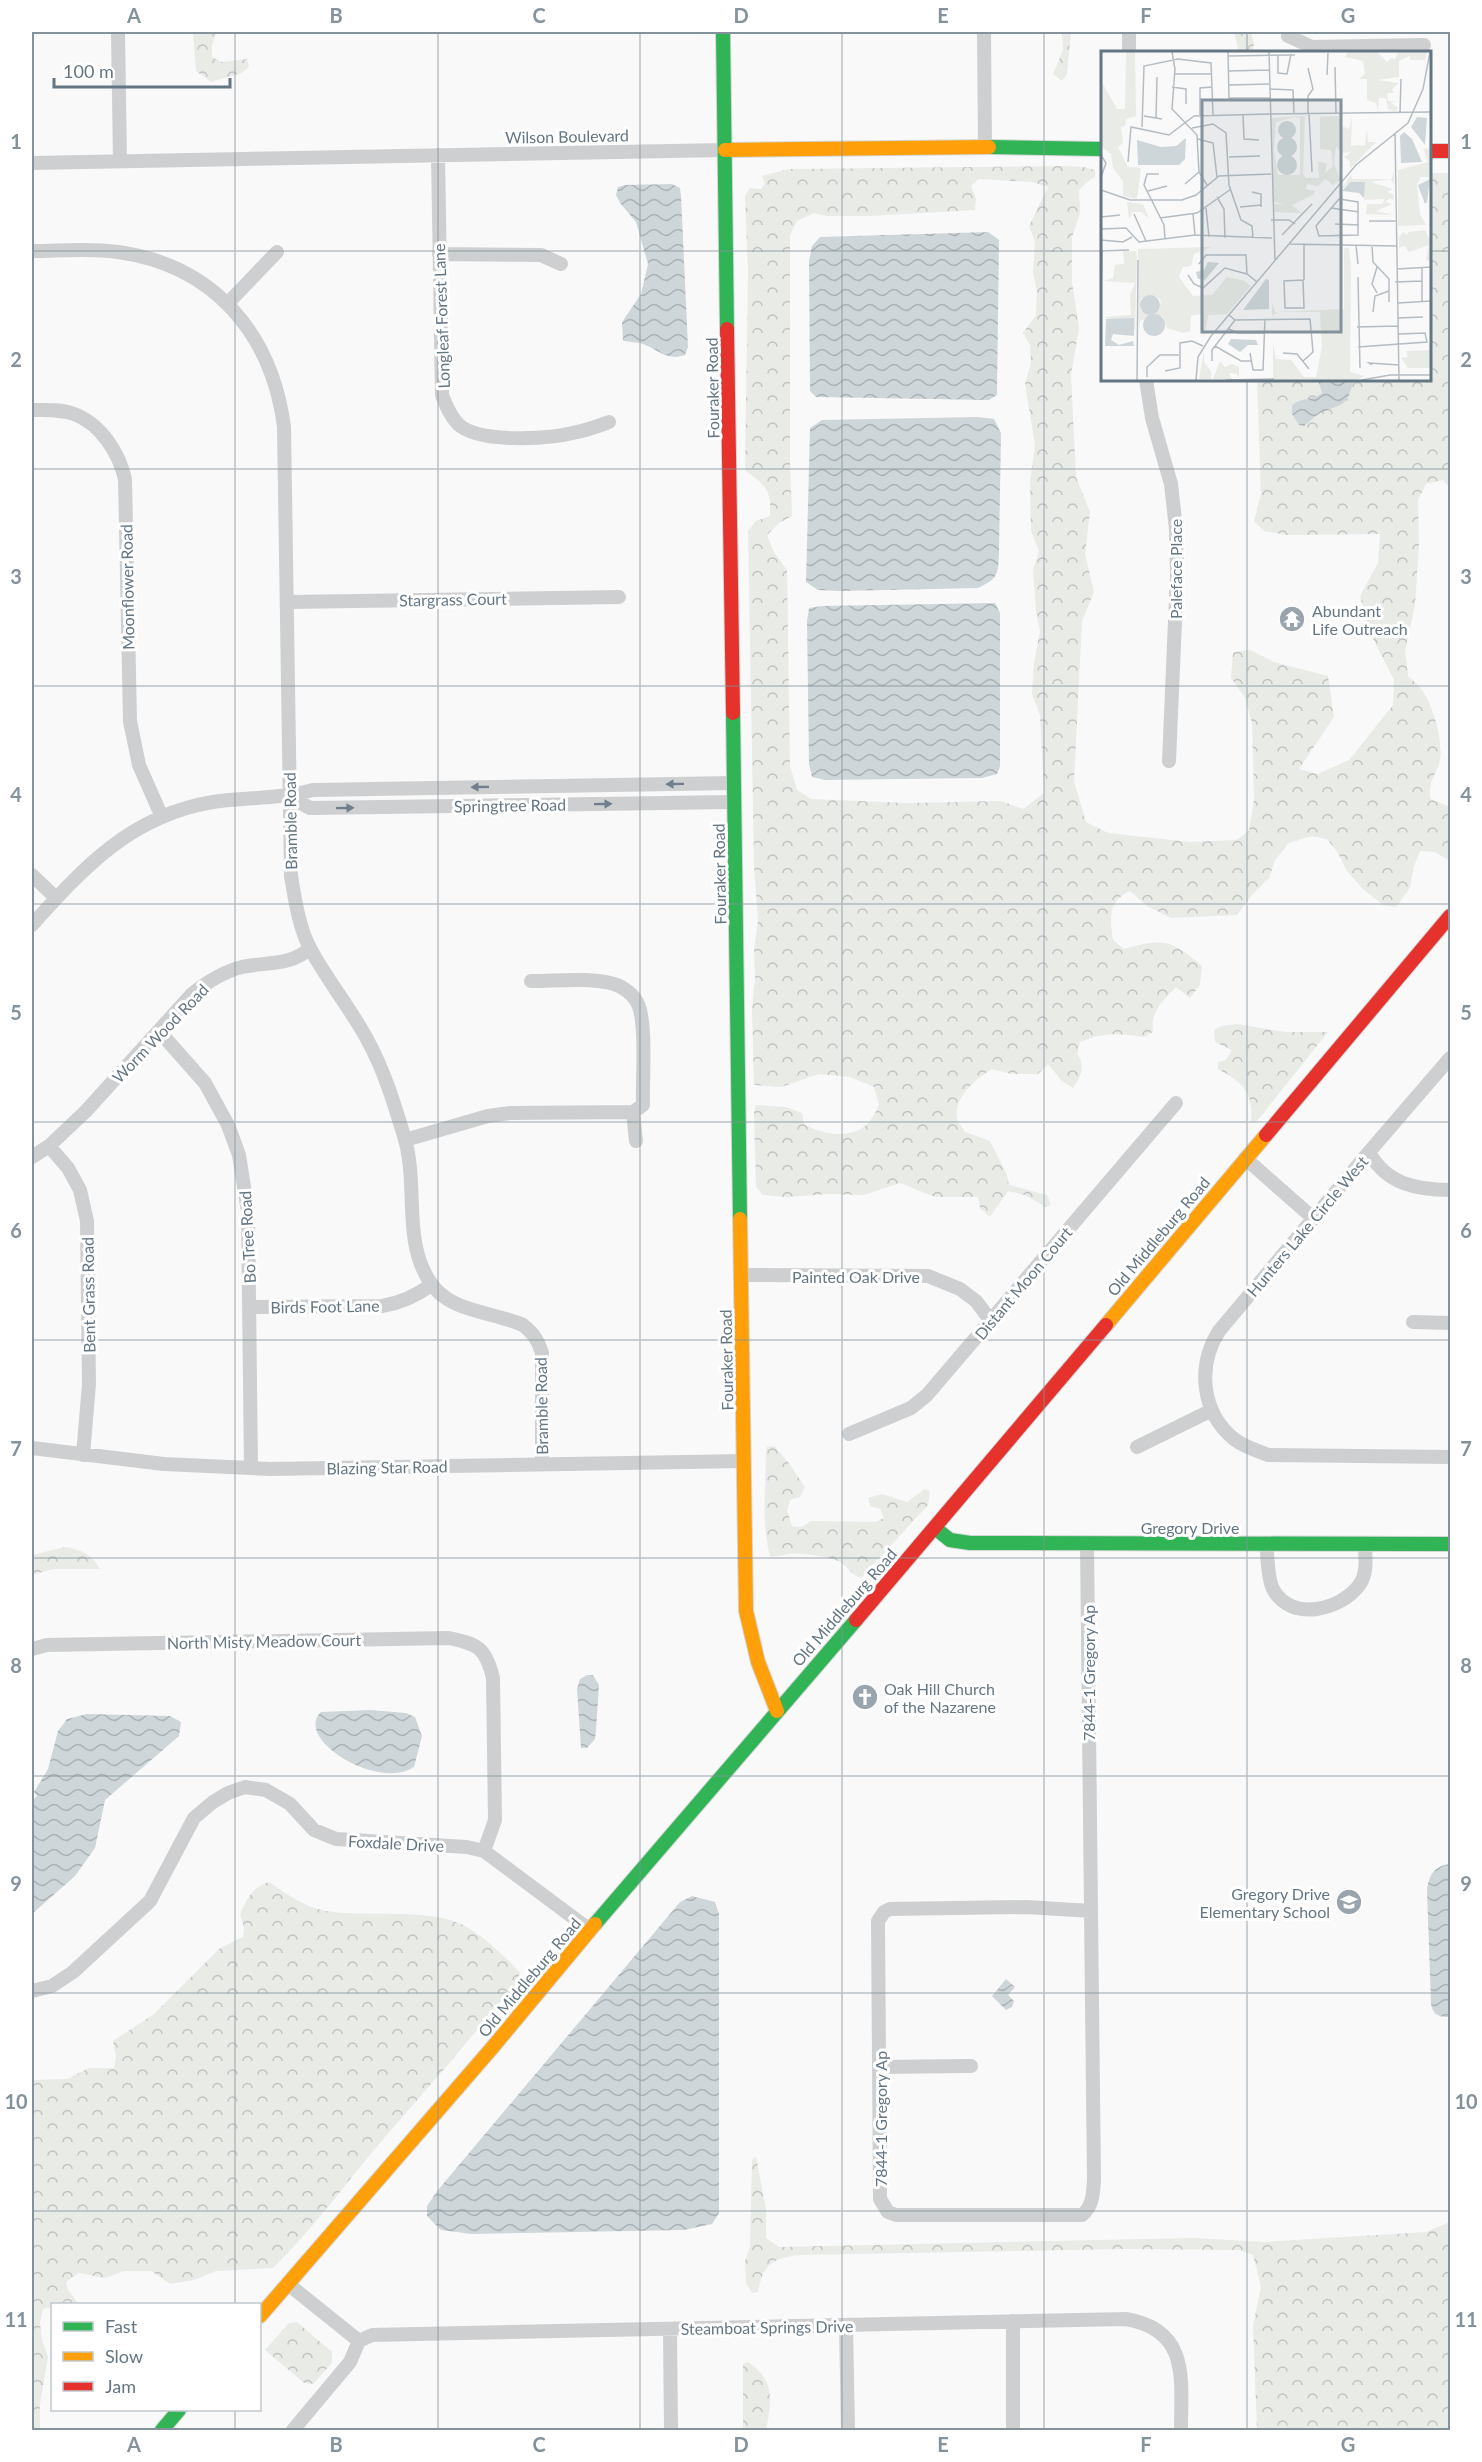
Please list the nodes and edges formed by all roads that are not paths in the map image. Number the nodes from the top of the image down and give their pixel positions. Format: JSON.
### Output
{"nodes":[{"id":1,"x":118,"y":32,"type":"edge"},
{"id":2,"x":723,"y":32,"type":"edge"},
{"id":3,"x":984,"y":32,"type":"edge"},
{"id":4,"x":1129,"y":32,"type":"edge"},
{"id":5,"x":1288,"y":36,"type":"dead end"},
{"id":6,"x":1424,"y":43,"type":"edge"},
{"id":7,"x":1129,"y":51,"type":"edge"},
{"id":8,"x":985,"y":147,"type":"junction"},
{"id":9,"x":1101,"y":148,"type":"edge"},
{"id":10,"x":725,"y":150,"type":"junction"},
{"id":11,"x":1450,"y":151,"type":"edge"},
{"id":12,"x":1431,"y":152,"type":"edge"},
{"id":13,"x":438,"y":155,"type":"junction"},
{"id":14,"x":120,"y":161,"type":"junction"},
{"id":15,"x":32,"y":163,"type":"edge"},
{"id":16,"x":32,"y":251,"type":"edge"},
{"id":17,"x":276,"y":252,"type":"dead end"},
{"id":18,"x":439,"y":254,"type":"junction"},
{"id":19,"x":561,"y":264,"type":"dead end"},
{"id":20,"x":228,"y":303,"type":"junction"},
{"id":21,"x":1146,"y":381,"type":"edge"},
{"id":22,"x":32,"y":410,"type":"edge"},
{"id":23,"x":609,"y":422,"type":"dead end"},
{"id":24,"x":619,"y":597,"type":"dead end"},
{"id":25,"x":287,"y":602,"type":"junction"},
{"id":26,"x":1169,"y":761,"type":"dead end"},
{"id":27,"x":733,"y":783,"type":"junction"},
{"id":28,"x":290,"y":797,"type":"junction"},
{"id":29,"x":734,"y":802,"type":"junction"},
{"id":30,"x":162,"y":818,"type":"junction"},
{"id":31,"x":32,"y":875,"type":"edge"},
{"id":32,"x":56,"y":898,"type":"junction"},
{"id":33,"x":1450,"y":916,"type":"edge"},
{"id":34,"x":32,"y":925,"type":"edge"},
{"id":35,"x":310,"y":948,"type":"junction"},
{"id":36,"x":531,"y":981,"type":"dead end"},
{"id":37,"x":159,"y":1031,"type":"junction"},
{"id":38,"x":1450,"y":1059,"type":"edge"},
{"id":39,"x":1176,"y":1103,"type":"dead end"},
{"id":40,"x":633,"y":1112,"type":"junction"},
{"id":41,"x":405,"y":1140,"type":"junction"},
{"id":42,"x":636,"y":1141,"type":"dead end"},
{"id":43,"x":49,"y":1146,"type":"junction"},
{"id":44,"x":1369,"y":1152,"type":"junction"},
{"id":45,"x":32,"y":1157,"type":"edge"},
{"id":46,"x":1245,"y":1158,"type":"junction"},
{"id":47,"x":1450,"y":1190,"type":"edge"},
{"id":48,"x":1313,"y":1218,"type":"junction"},
{"id":49,"x":742,"y":1275,"type":"junction"},
{"id":50,"x":431,"y":1284,"type":"junction"},
{"id":51,"x":250,"y":1307,"type":"junction"},
{"id":52,"x":991,"y":1321,"type":"junction"},
{"id":53,"x":1413,"y":1322,"type":"dead end"},
{"id":54,"x":1450,"y":1323,"type":"edge"},
{"id":55,"x":1212,"y":1410,"type":"junction"},
{"id":56,"x":849,"y":1434,"type":"dead end"},
{"id":57,"x":1137,"y":1447,"type":"dead end"},
{"id":58,"x":32,"y":1448,"type":"edge"},
{"id":59,"x":83,"y":1455,"type":"junction"},
{"id":60,"x":1450,"y":1457,"type":"edge"},
{"id":61,"x":744,"y":1461,"type":"junction"},
{"id":62,"x":542,"y":1464,"type":"junction"},
{"id":63,"x":251,"y":1468,"type":"junction"},
{"id":64,"x":934,"y":1528,"type":"junction"},
{"id":65,"x":1087,"y":1544,"type":"junction"},
{"id":66,"x":1266,"y":1544,"type":"junction"},
{"id":67,"x":1365,"y":1544,"type":"junction"},
{"id":68,"x":1450,"y":1544,"type":"edge"},
{"id":69,"x":32,"y":1649,"type":"edge"},
{"id":70,"x":777,"y":1711,"type":"junction"},
{"id":71,"x":484,"y":1851,"type":"junction"},
{"id":72,"x":1091,"y":1911,"type":"junction"},
{"id":73,"x":590,"y":1930,"type":"junction"},
{"id":74,"x":32,"y":1990,"type":"edge"},
{"id":75,"x":971,"y":2066,"type":"dead end"},
{"id":76,"x":879,"y":2067,"type":"junction"},
{"id":77,"x":288,"y":2284,"type":"junction"},
{"id":78,"x":261,"y":2315,"type":"edge"},
{"id":79,"x":1013,"y":2321,"type":"junction"},
{"id":80,"x":846,"y":2325,"type":"junction"},
{"id":81,"x":670,"y":2329,"type":"junction"},
{"id":82,"x":359,"y":2341,"type":"junction"},
{"id":83,"x":176,"y":2411,"type":"edge"},
{"id":84,"x":848,"y":2424,"type":"edge"},
{"id":85,"x":162,"y":2430,"type":"edge"},
{"id":86,"x":295,"y":2430,"type":"edge"},
{"id":87,"x":671,"y":2430,"type":"edge"},
{"id":88,"x":1013,"y":2430,"type":"edge"},
{"id":89,"x":1181,"y":2430,"type":"edge"}],
"edges":[{"from":1,"to":14,"type":"street"},
{"from":2,"to":10,"type":"main road","name":"Fouraker Road"},
{"from":3,"to":8,"type":"street"},
{"from":4,"to":7,"type":"street"},
{"from":5,"to":6,"type":"street"},
{"from":8,"to":9,"type":"main road","name":"Wilson Boulevard"},
{"from":8,"to":10,"type":"main road","name":"Wilson Boulevard"},
{"from":10,"to":13,"type":"street","name":"Wilson Boulevard"},
{"from":10,"to":27,"type":"main road","name":"Fouraker Road"},
{"from":11,"to":12,"type":"main road"},
{"from":13,"to":14,"type":"street","name":"Wilson Boulevard"},
{"from":13,"to":18,"type":"street","name":"Longleaf Forest Lane"},
{"from":14,"to":15,"type":"street","name":"Wilson Boulevard"},
{"from":16,"to":20,"type":"street","name":"Bramble Road"},
{"from":17,"to":20,"type":"street"},
{"from":18,"to":19,"type":"street"},
{"from":18,"to":23,"type":"street","name":"Longleaf Forest Lane"},
{"from":20,"to":25,"type":"street","name":"Bramble Road"},
{"from":21,"to":26,"type":"street","name":"Paleface Place"},
{"from":22,"to":30,"type":"street","name":"Moonflower Road"},
{"from":24,"to":25,"type":"street","name":"Stargrass Court"},
{"from":25,"to":28,"type":"street","name":"Bramble Road"},
{"from":27,"to":28,"type":"street","name":"Springtree Road","one_way":true},
{"from":27,"to":29,"type":"main road","name":"Fouraker Road"},
{"from":28,"to":29,"type":"street","name":"Springtree Road","one_way":true},
{"from":28,"to":30,"type":"street","name":"Springtree Road"},
{"from":28,"to":35,"type":"street","name":"Bramble Road"},
{"from":29,"to":49,"type":"main road","name":"Fouraker Road"},
{"from":30,"to":32,"type":"street","name":"Springtree Road"},
{"from":31,"to":32,"type":"street"},
{"from":32,"to":34,"type":"street","name":"Springtree Road"},
{"from":33,"to":46,"type":"main road","name":"Old Middleburg Road"},
{"from":35,"to":37,"type":"street","name":"Worm Wood Road"},
{"from":35,"to":41,"type":"street","name":"Bramble Road"},
{"from":36,"to":40,"type":"street"},
{"from":37,"to":43,"type":"street","name":"Worm Wood Road"},
{"from":37,"to":51,"type":"street","name":"Bo Tree Road"},
{"from":38,"to":44,"type":"street","name":"Hunters Lake Circle West"},
{"from":39,"to":52,"type":"street","name":"Distant Moon Court"},
{"from":40,"to":41,"type":"street"},
{"from":40,"to":42,"type":"street"},
{"from":41,"to":50,"type":"street","name":"Bramble Road"},
{"from":43,"to":45,"type":"street","name":"Worm Wood Road"},
{"from":43,"to":59,"type":"street","name":"Bent Grass Road"},
{"from":44,"to":47,"type":"street"},
{"from":44,"to":48,"type":"street","name":"Hunters Lake Circle West"},
{"from":46,"to":48,"type":"street"},
{"from":46,"to":64,"type":"main road","name":"Old Middleburg Road"},
{"from":48,"to":55,"type":"street","name":"Hunters Lake Circle West"},
{"from":49,"to":52,"type":"street","name":"Painted Oak Drive"},
{"from":49,"to":61,"type":"main road","name":"Fouraker Road"},
{"from":50,"to":51,"type":"street","name":"Birds Foot Lane"},
{"from":50,"to":62,"type":"street","name":"Bramble Road"},
{"from":51,"to":63,"type":"street","name":"Bo Tree Road"},
{"from":52,"to":56,"type":"street","name":"Distant Moon Court"},
{"from":53,"to":54,"type":"street"},
{"from":55,"to":57,"type":"street"},
{"from":55,"to":60,"type":"street"},
{"from":58,"to":59,"type":"street","name":"Blazing Star Road"},
{"from":59,"to":63,"type":"street","name":"Blazing Star Road"},
{"from":61,"to":62,"type":"street","name":"Blazing Star Road"},
{"from":61,"to":70,"type":"main road","name":"Fouraker Road"},
{"from":62,"to":63,"type":"street","name":"Blazing Star Road"},
{"from":64,"to":65,"type":"main road","name":"Gregory Drive"},
{"from":64,"to":70,"type":"main road","name":"Old Middleburg Road"},
{"from":65,"to":66,"type":"main road","name":"Gregory Drive"},
{"from":65,"to":72,"type":"street","name":"7844-1 Gregory Ap"},
{"from":66,"to":67,"type":"main road","name":"Gregory Drive"},
{"from":66,"to":67,"type":"street"},
{"from":67,"to":68,"type":"main road","name":"Gregory Drive"},
{"from":69,"to":71,"type":"street","name":"North Misty Meadow Court"},
{"from":70,"to":73,"type":"main road","name":"Old Middleburg Road"},
{"from":71,"to":73,"type":"street","name":"Foxdale Drive"},
{"from":71,"to":74,"type":"street","name":"Foxdale Drive"},
{"from":72,"to":76,"type":"street","name":"7844-1 Gregory Ap"},
{"from":72,"to":76,"type":"street","name":"7844-1 Gregory Ap"},
{"from":73,"to":77,"type":"main road","name":"Old Middleburg Road"},
{"from":75,"to":76,"type":"street"},
{"from":77,"to":78,"type":"main road","name":"Old Middleburg Road"},
{"from":77,"to":82,"type":"street"},
{"from":79,"to":80,"type":"street","name":"Steamboat Springs Drive"},
{"from":79,"to":88,"type":"street"},
{"from":79,"to":89,"type":"street","name":"Steamboat Springs Drive"},
{"from":80,"to":81,"type":"street","name":"Steamboat Springs Drive"},
{"from":80,"to":84,"type":"street"},
{"from":81,"to":82,"type":"street","name":"Steamboat Springs Drive"},
{"from":81,"to":87,"type":"street"},
{"from":82,"to":86,"type":"street"},
{"from":83,"to":85,"type":"main road"}]}
